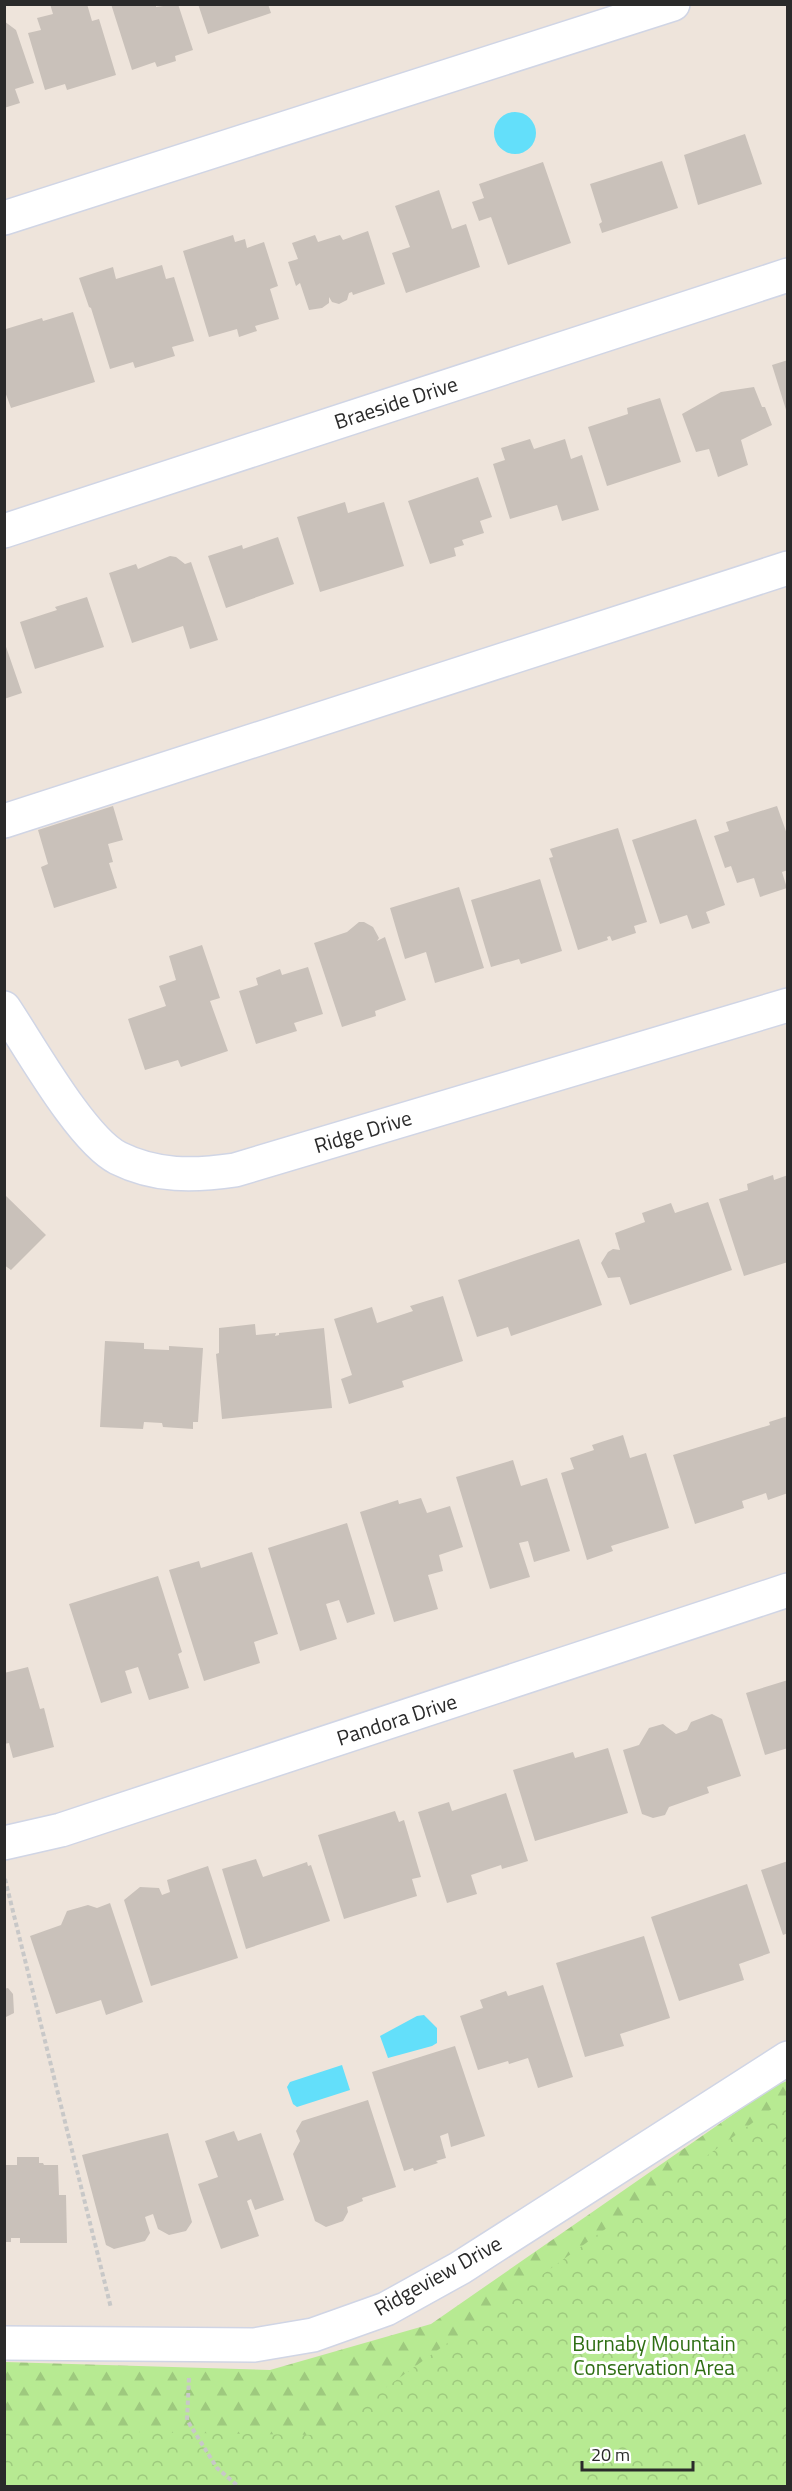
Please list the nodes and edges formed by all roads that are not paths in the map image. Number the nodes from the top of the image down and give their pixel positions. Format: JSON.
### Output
{"nodes":[{"id":1,"x":673,"y":4,"type":"edge"},
{"id":2,"x":4,"y":218,"type":"edge"},
{"id":3,"x":788,"y":275,"type":"edge"},
{"id":4,"x":4,"y":531,"type":"edge"},
{"id":5,"x":788,"y":568,"type":"edge"},
{"id":6,"x":4,"y":821,"type":"edge"},
{"id":7,"x":788,"y":1005,"type":"edge"},
{"id":8,"x":4,"y":1008,"type":"edge"},
{"id":9,"x":788,"y":1590,"type":"edge"},
{"id":10,"x":4,"y":1843,"type":"edge"},
{"id":11,"x":788,"y":2058,"type":"edge"},
{"id":12,"x":4,"y":2343,"type":"edge"}],
"edges":[{"from":1,"to":2,"type":"street"},
{"from":3,"to":4,"type":"street","name":"Braeside Drive"},
{"from":5,"to":6,"type":"street"},
{"from":7,"to":8,"type":"street","name":"Ridge Drive"},
{"from":9,"to":10,"type":"street","name":"Pandora Drive"},
{"from":11,"to":12,"type":"street","name":"Ridgeview Drive"}]}
